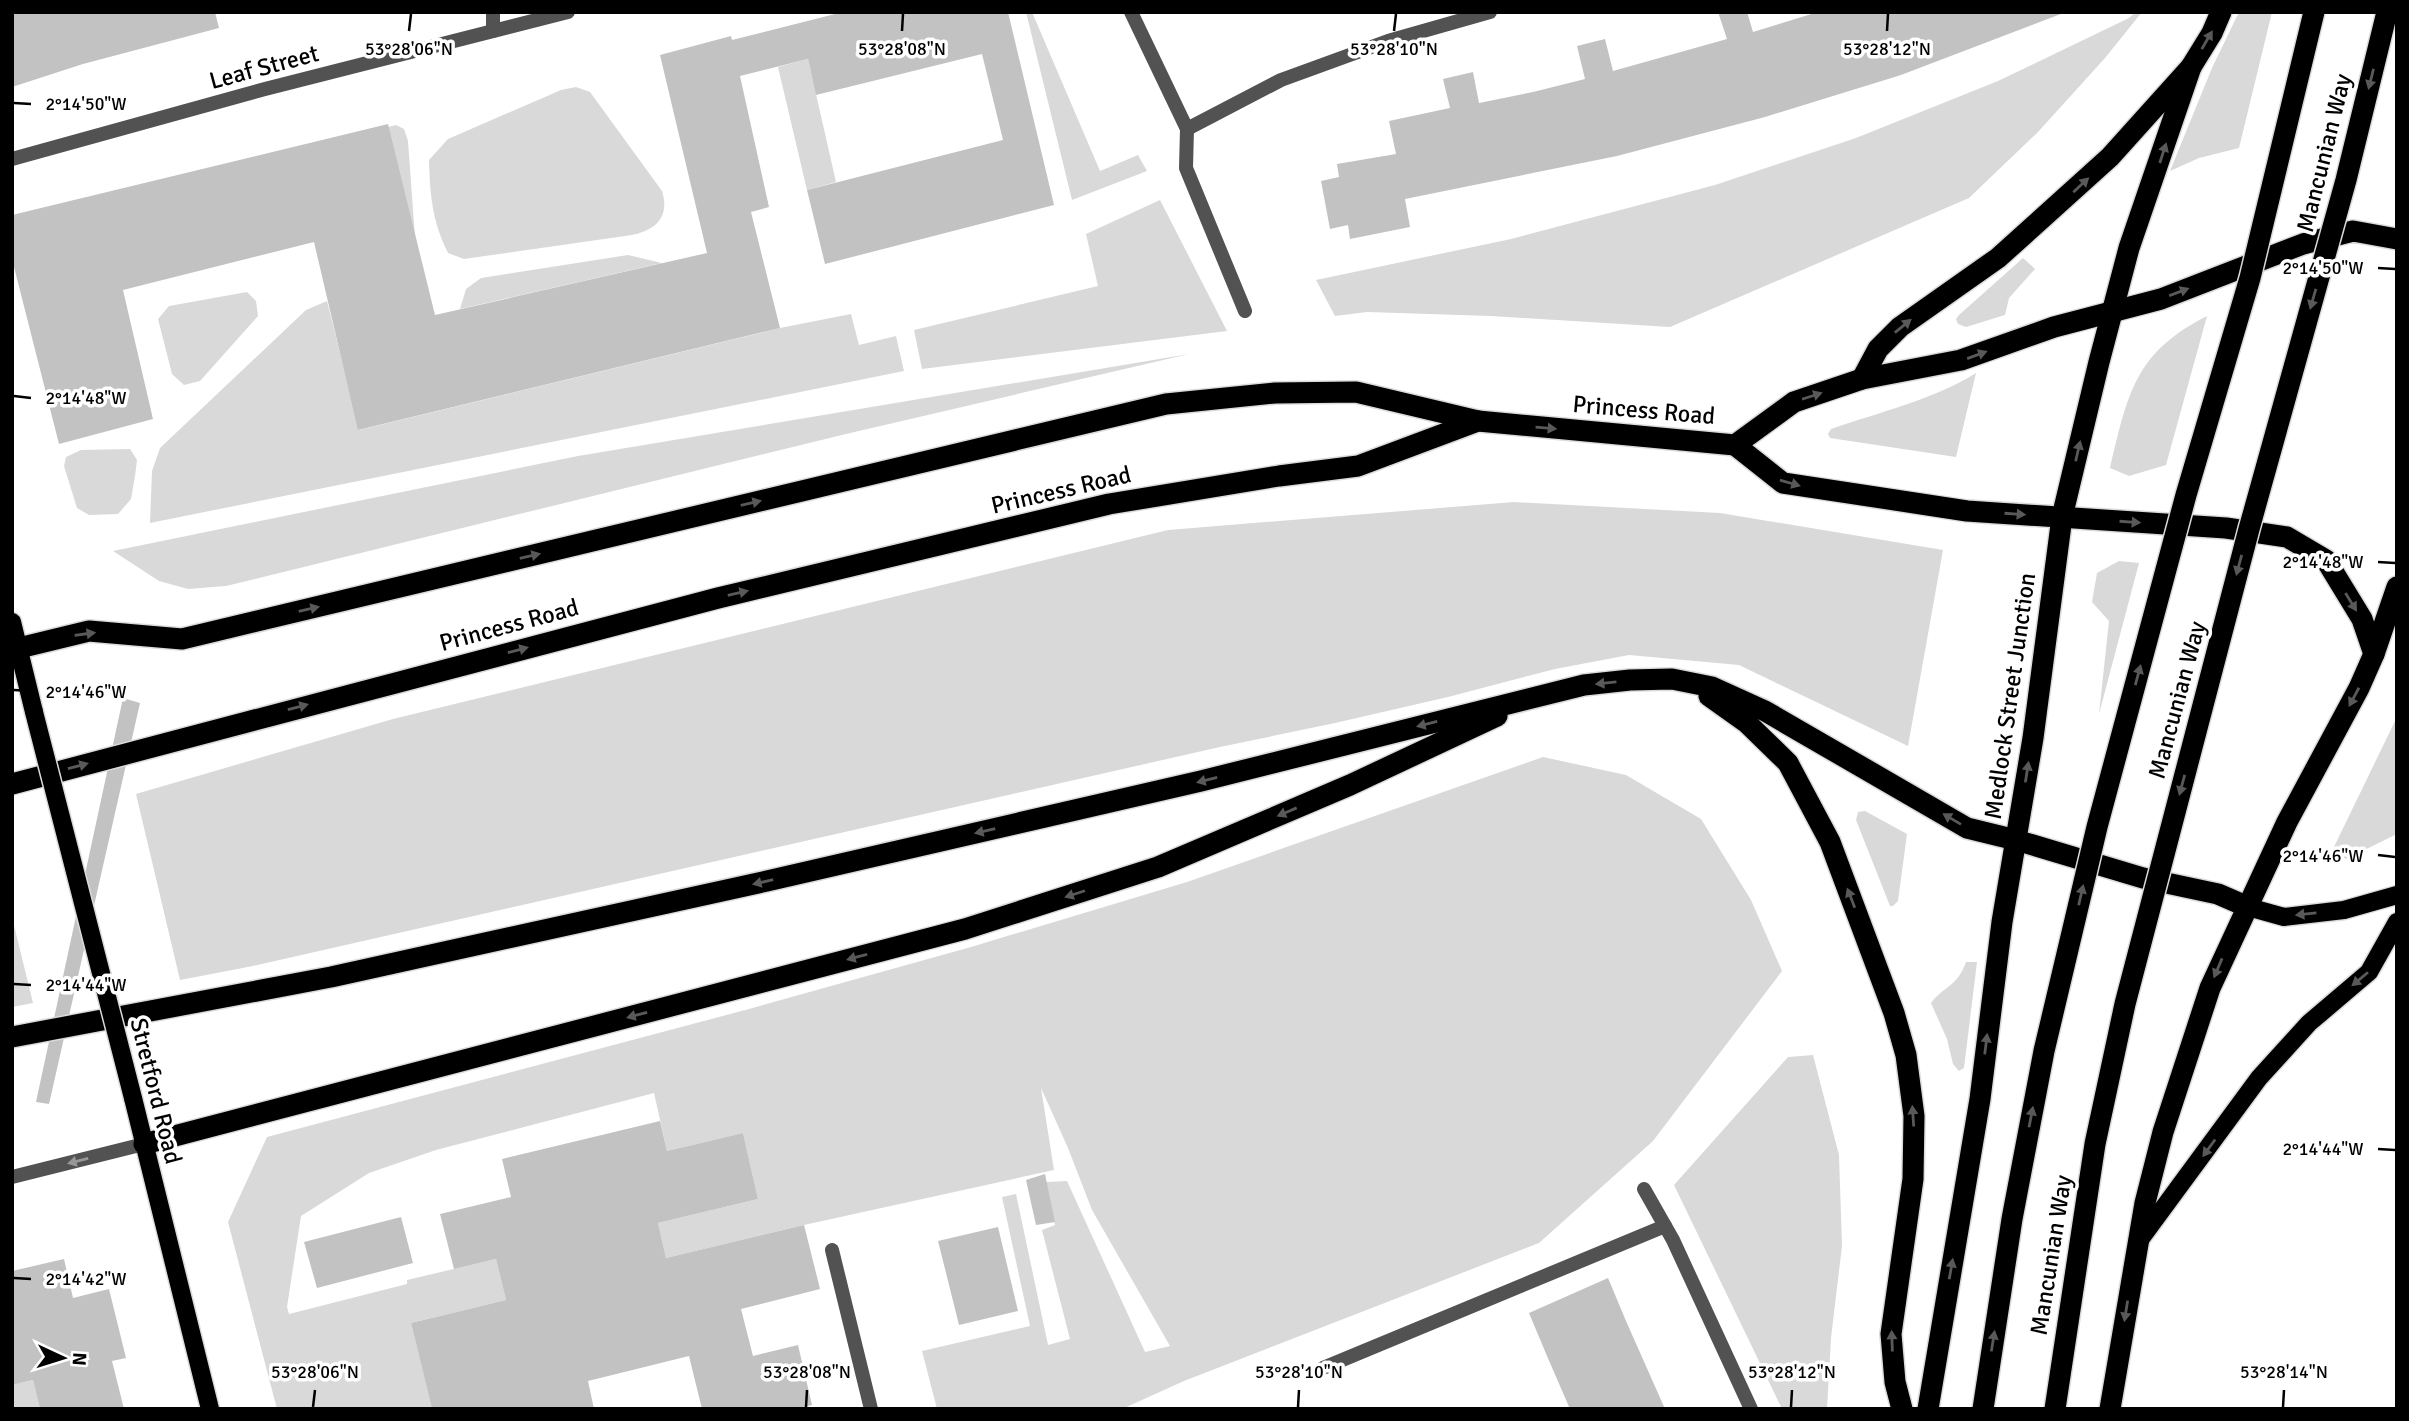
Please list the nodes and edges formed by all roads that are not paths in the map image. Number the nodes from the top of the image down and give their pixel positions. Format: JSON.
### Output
{"nodes":[{"id":1,"x":493,"y":12,"type":"edge"},
{"id":2,"x":568,"y":12,"type":"edge"},
{"id":3,"x":1131,"y":12,"type":"edge"},
{"id":4,"x":1490,"y":12,"type":"edge"},
{"id":5,"x":2221,"y":12,"type":"edge"},
{"id":6,"x":2315,"y":12,"type":"edge"},
{"id":7,"x":2386,"y":12,"type":"edge"},
{"id":8,"x":494,"y":31,"type":"junction"},
{"id":9,"x":2191,"y":67,"type":"junction"},
{"id":10,"x":1187,"y":129,"type":"junction"},
{"id":11,"x":12,"y":159,"type":"edge"},
{"id":12,"x":2397,"y":239,"type":"edge"},
{"id":13,"x":2114,"y":311,"type":"junction"},
{"id":14,"x":1245,"y":312,"type":"dead end"},
{"id":15,"x":1862,"y":379,"type":"junction"},
{"id":16,"x":1478,"y":421,"type":"junction"},
{"id":17,"x":1735,"y":445,"type":"junction"},
{"id":18,"x":2062,"y":517,"type":"junction"},
{"id":19,"x":2397,"y":587,"type":"edge"},
{"id":20,"x":12,"y":622,"type":"edge"},
{"id":21,"x":15,"y":649,"type":"edge"},
{"id":22,"x":2374,"y":654,"type":"junction"},
{"id":23,"x":1672,"y":679,"type":"junction"},
{"id":24,"x":1541,"y":695,"type":"junction"},
{"id":25,"x":12,"y":784,"type":"edge"},
{"id":26,"x":2016,"y":840,"type":"junction"},
{"id":27,"x":2397,"y":895,"type":"edge"},
{"id":28,"x":2248,"y":907,"type":"junction"},
{"id":29,"x":2397,"y":922,"type":"edge"},
{"id":30,"x":12,"y":1037,"type":"edge"},
{"id":31,"x":144,"y":1144,"type":"junction"},
{"id":32,"x":12,"y":1177,"type":"edge"},
{"id":33,"x":1644,"y":1189,"type":"dead end"},
{"id":34,"x":1665,"y":1226,"type":"junction"},
{"id":35,"x":2137,"y":1244,"type":"junction"},
{"id":36,"x":832,"y":1250,"type":"dead end"},
{"id":37,"x":1324,"y":1368,"type":"dead end"},
{"id":38,"x":210,"y":1409,"type":"edge"},
{"id":39,"x":871,"y":1409,"type":"edge"},
{"id":40,"x":1751,"y":1409,"type":"edge"},
{"id":41,"x":1902,"y":1409,"type":"edge"},
{"id":42,"x":1928,"y":1409,"type":"edge"},
{"id":43,"x":1983,"y":1409,"type":"edge"},
{"id":44,"x":2055,"y":1409,"type":"edge"},
{"id":45,"x":2110,"y":1409,"type":"edge"}],
"edges":[{"from":1,"to":8,"type":"street"},
{"from":2,"to":8,"type":"street","name":"Leaf Street"},
{"from":3,"to":10,"type":"street"},
{"from":4,"to":10,"type":"street"},
{"from":9,"to":5,"type":"highway","one_way":true},
{"from":43,"to":6,"type":"highway","name":"Mancunian Way","one_way":true,"bridge":true},
{"from":7,"to":44,"type":"highway","name":"Mancunian Way","one_way":true,"bridge":true},
{"from":8,"to":11,"type":"street","name":"Leaf Street"},
{"from":13,"to":9,"type":"highway","name":"Medlock Street Junction","one_way":true},
{"from":15,"to":9,"type":"highway","one_way":true},
{"from":10,"to":14,"type":"street"},
{"from":13,"to":12,"type":"highway","one_way":true},
{"from":15,"to":13,"type":"highway","name":"Princess Road","one_way":true},
{"from":18,"to":13,"type":"highway","name":"Medlock Street Junction","one_way":true},
{"from":17,"to":15,"type":"highway","name":"Princess Road","one_way":true},
{"from":16,"to":17,"type":"highway","name":"Princess Road","one_way":true},
{"from":21,"to":16,"type":"highway","one_way":true},
{"from":25,"to":16,"type":"highway","name":"Princess Road","one_way":true},
{"from":17,"to":18,"type":"highway","one_way":true},
{"from":18,"to":22,"type":"highway","one_way":true},
{"from":26,"to":18,"type":"highway","name":"Medlock Street Junction","one_way":true},
{"from":19,"to":22,"type":"highway"},
{"from":20,"to":21,"type":"main road","name":"Stretford Road"},
{"from":21,"to":31,"type":"main road","name":"Stretford Road","bridge":true},
{"from":22,"to":28,"type":"highway","one_way":true},
{"from":23,"to":24,"type":"highway","one_way":true},
{"from":26,"to":23,"type":"highway","one_way":true},
{"from":41,"to":23,"type":"highway","one_way":true},
{"from":24,"to":30,"type":"highway","one_way":true},
{"from":24,"to":31,"type":"highway","one_way":true},
{"from":26,"to":28,"type":"highway","name":"Medlock Street Junction"},
{"from":42,"to":26,"type":"highway","one_way":true},
{"from":27,"to":28,"type":"main road","one_way":true},
{"from":28,"to":35,"type":"highway","one_way":true},
{"from":29,"to":35,"type":"main road","one_way":true},
{"from":31,"to":32,"type":"street","one_way":true},
{"from":31,"to":38,"type":"main road","name":"Stretford Road"},
{"from":33,"to":34,"type":"street"},
{"from":34,"to":37,"type":"street"},
{"from":34,"to":40,"type":"street"},
{"from":35,"to":45,"type":"highway","one_way":true},
{"from":36,"to":39,"type":"street"}]}
